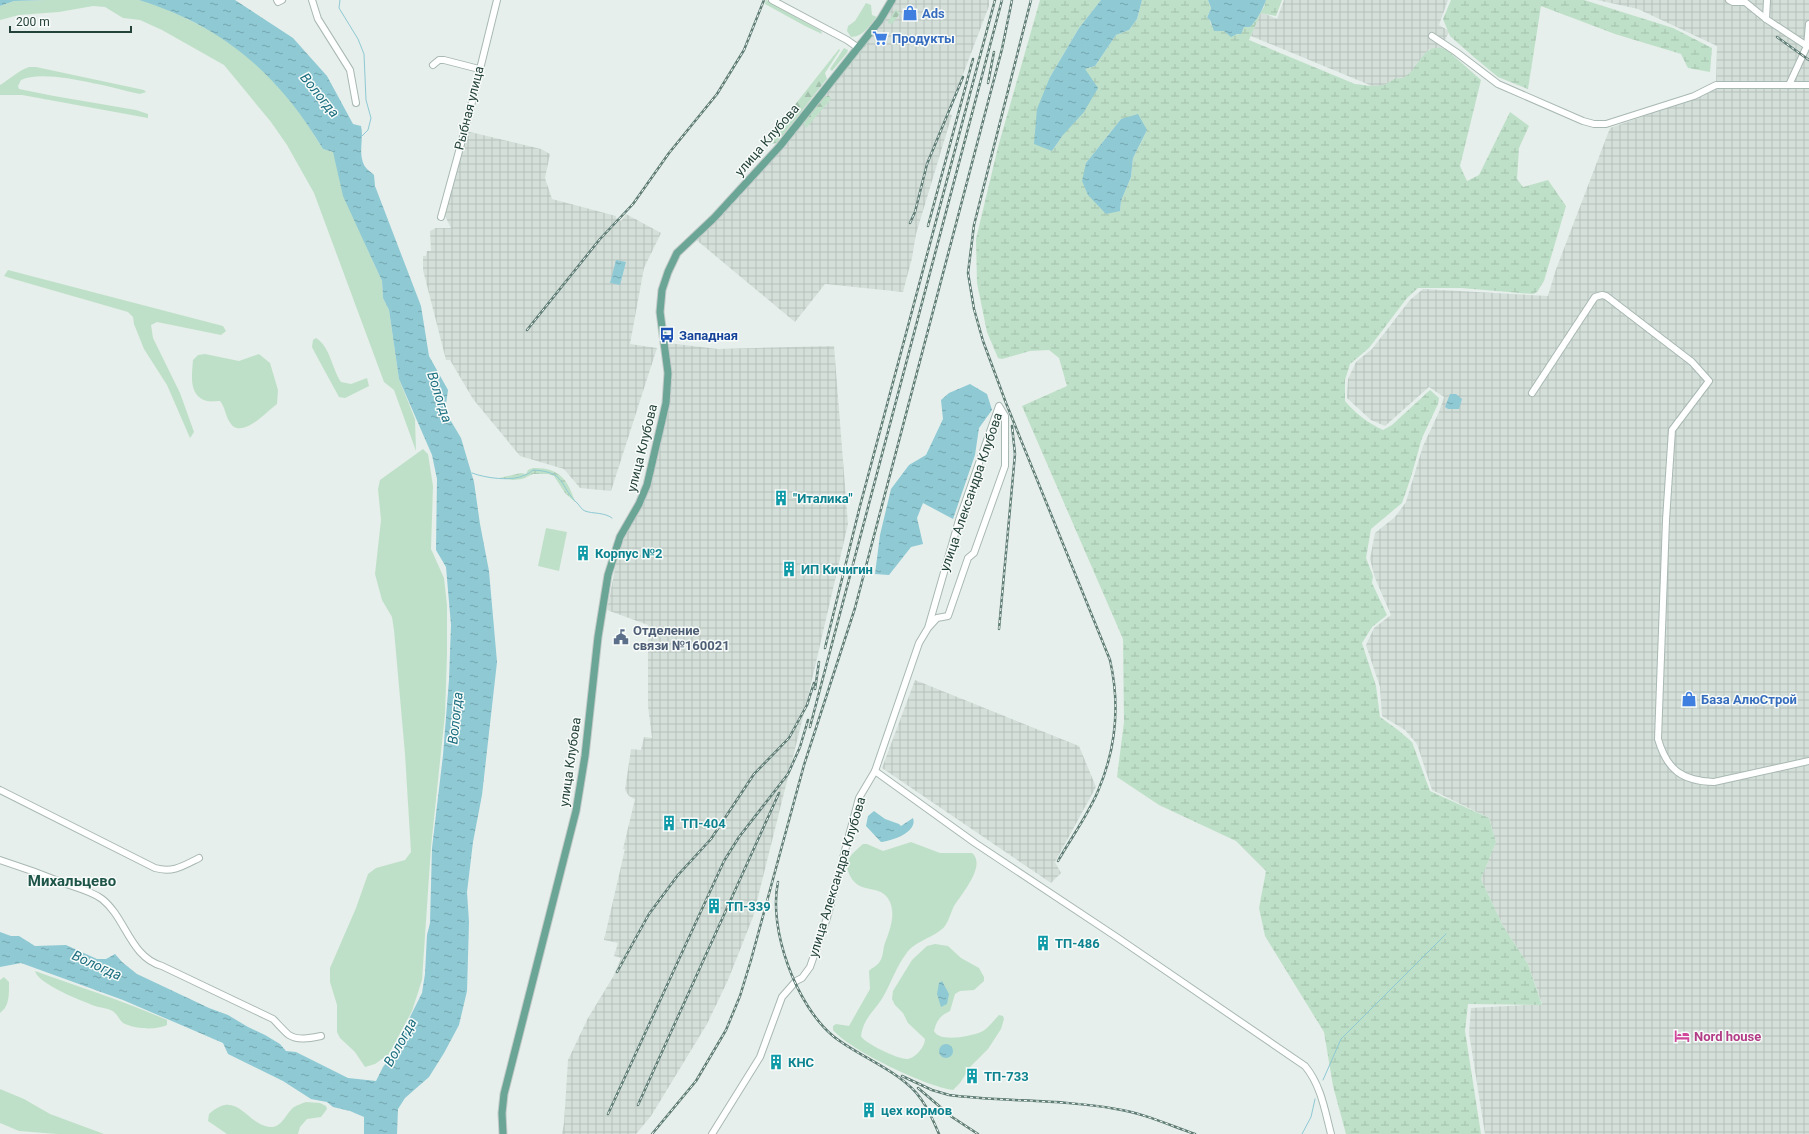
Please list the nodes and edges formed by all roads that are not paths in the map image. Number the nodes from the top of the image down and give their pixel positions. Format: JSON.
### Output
{"nodes":[{"id":1,"x":277,"y":0,"type":"edge"},
{"id":2,"x":282,"y":0,"type":"edge"},
{"id":3,"x":312,"y":0,"type":"edge"},
{"id":4,"x":496,"y":0,"type":"edge"},
{"id":5,"x":772,"y":0,"type":"edge"},
{"id":6,"x":892,"y":0,"type":"edge"},
{"id":7,"x":1729,"y":0,"type":"edge"},
{"id":8,"x":1767,"y":0,"type":"edge"},
{"id":9,"x":1766,"y":19,"type":"junction"},
{"id":10,"x":1809,"y":24,"type":"edge"},
{"id":11,"x":1432,"y":36,"type":"dead end"},
{"id":12,"x":1807,"y":46,"type":"junction"},
{"id":13,"x":857,"y":47,"type":"junction"},
{"id":14,"x":433,"y":65,"type":"dead end"},
{"id":15,"x":479,"y":69,"type":"junction"},
{"id":16,"x":1788,"y":85,"type":"junction"},
{"id":17,"x":1809,"y":85,"type":"edge"},
{"id":18,"x":356,"y":103,"type":"dead end"},
{"id":19,"x":442,"y":217,"type":"dead end"},
{"id":20,"x":1532,"y":393,"type":"dead end"},
{"id":21,"x":928,"y":628,"type":"junction"},
{"id":22,"x":1809,"y":761,"type":"edge"},
{"id":23,"x":875,"y":771,"type":"junction"},
{"id":24,"x":0,"y":790,"type":"edge"},
{"id":25,"x":199,"y":858,"type":"dead end"},
{"id":26,"x":0,"y":860,"type":"edge"},
{"id":27,"x":321,"y":1036,"type":"dead end"},
{"id":28,"x":503,"y":1134,"type":"edge"},
{"id":29,"x":712,"y":1134,"type":"edge"},
{"id":30,"x":1331,"y":1134,"type":"edge"}],
"edges":[{"from":1,"to":2,"type":"street"},
{"from":3,"to":18,"type":"street"},
{"from":4,"to":15,"type":"street","name":"Рыбная улица"},
{"from":5,"to":13,"type":"street"},
{"from":6,"to":13,"type":"main road","name":"улица Клубова"},
{"from":7,"to":9,"type":"street"},
{"from":8,"to":9,"type":"street"},
{"from":9,"to":12,"type":"street"},
{"from":10,"to":12,"type":"street"},
{"from":11,"to":16,"type":"street"},
{"from":12,"to":16,"type":"street"},
{"from":13,"to":28,"type":"main road","name":"улица Клубова"},
{"from":14,"to":15,"type":"street"},
{"from":15,"to":19,"type":"street","name":"Рыбная улица"},
{"from":16,"to":17,"type":"street"},
{"from":20,"to":22,"type":"street"},
{"from":21,"to":21,"type":"street","name":"улица Александра Клубова"},
{"from":21,"to":23,"type":"street","name":"улица Александра Клубова"},
{"from":23,"to":29,"type":"street","name":"улица Александра Клубова"},
{"from":23,"to":30,"type":"street"},
{"from":24,"to":25,"type":"street"},
{"from":26,"to":27,"type":"street"}]}
